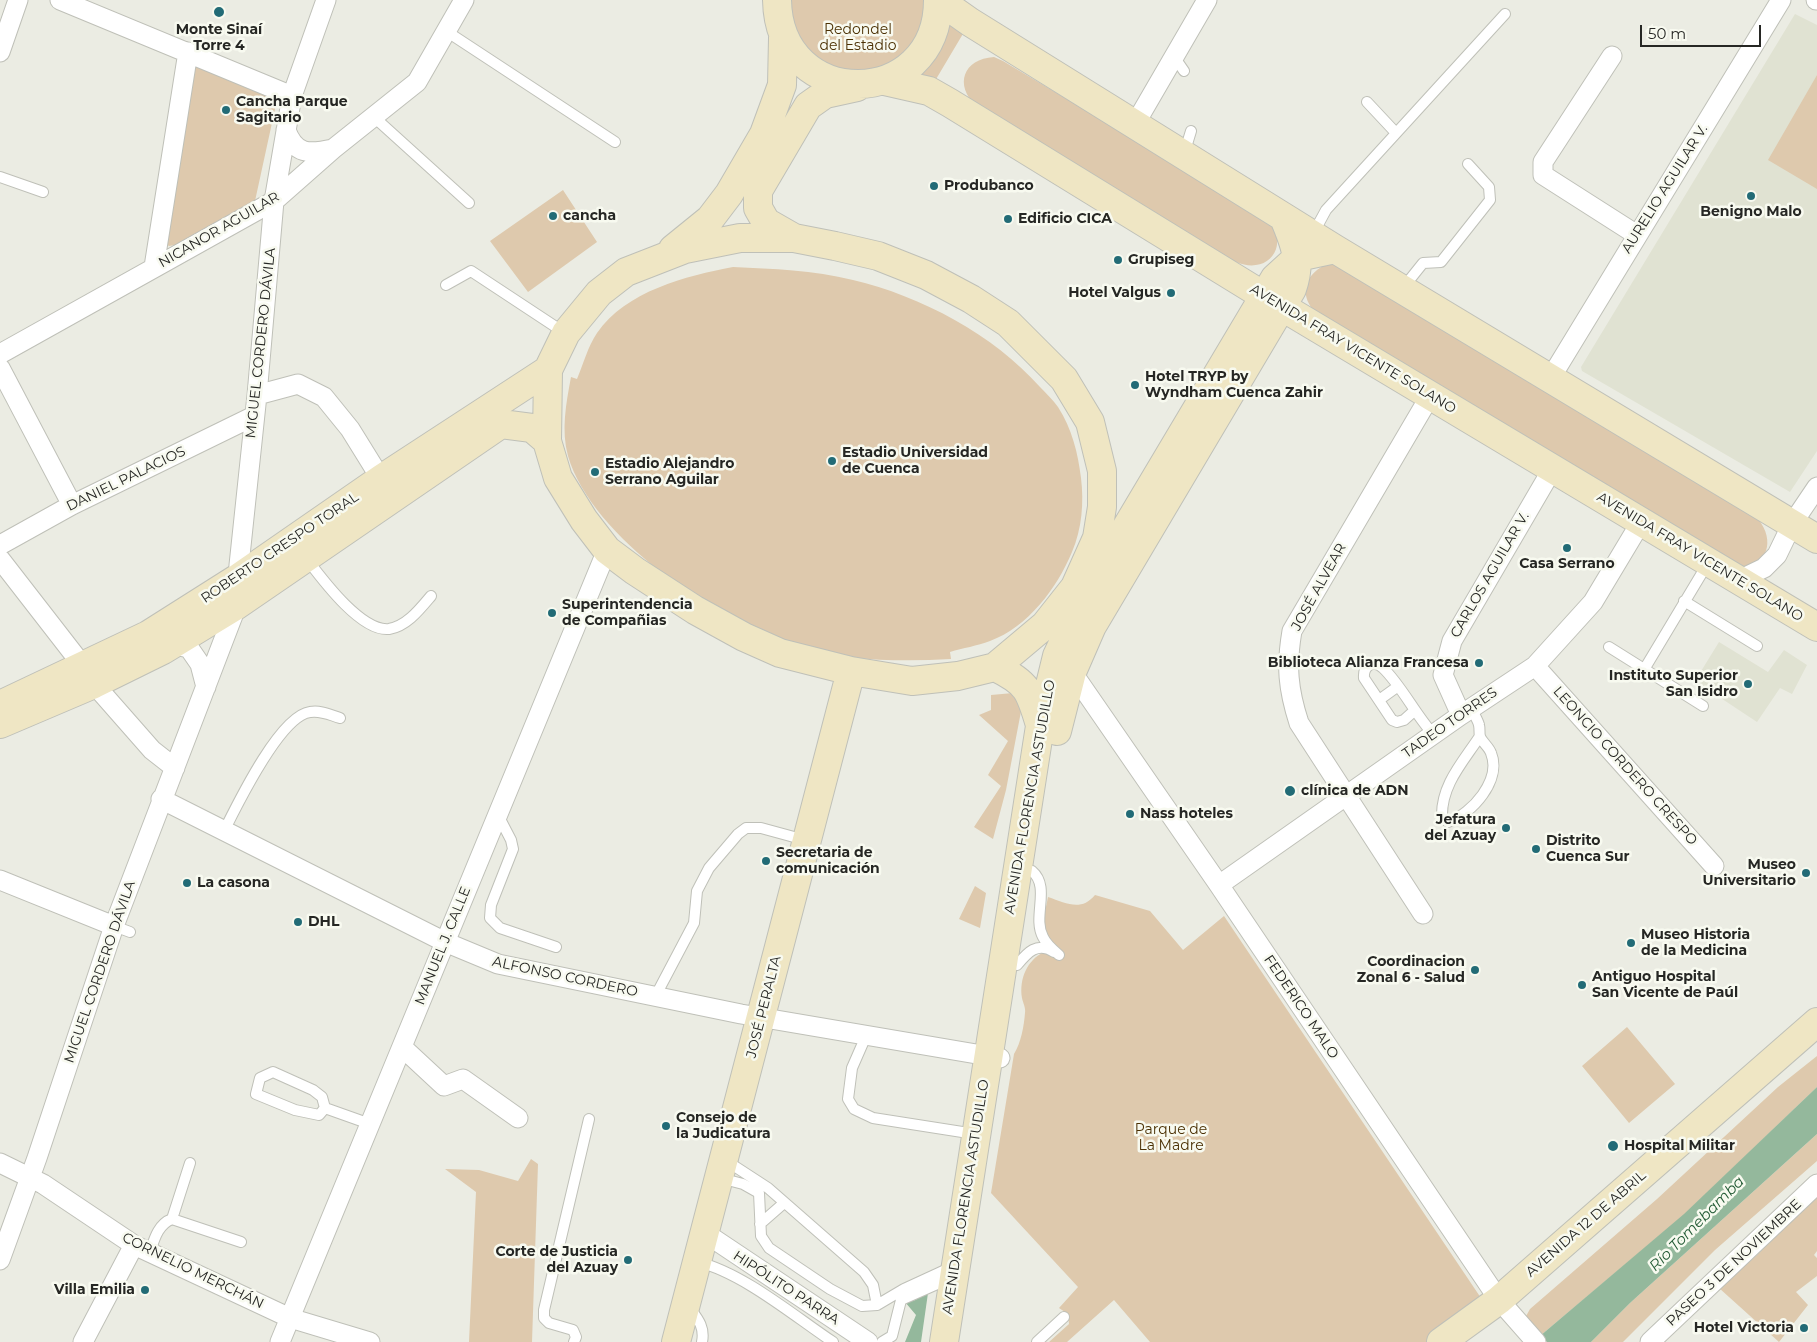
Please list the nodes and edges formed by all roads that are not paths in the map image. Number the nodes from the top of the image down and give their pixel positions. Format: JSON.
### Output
{"nodes":[{"id":1,"x":18,"y":0,"type":"edge"},
{"id":2,"x":60,"y":0,"type":"edge"},
{"id":3,"x":326,"y":0,"type":"edge"},
{"id":4,"x":464,"y":0,"type":"edge"},
{"id":5,"x":938,"y":0,"type":"edge"},
{"id":6,"x":945,"y":0,"type":"edge"},
{"id":7,"x":1207,"y":0,"type":"edge"},
{"id":8,"x":1781,"y":0,"type":"edge"},
{"id":9,"x":775,"y":14,"type":"edge"},
{"id":10,"x":1505,"y":14,"type":"dead end"},
{"id":11,"x":446,"y":31,"type":"junction"},
{"id":12,"x":0,"y":52,"type":"edge"},
{"id":13,"x":188,"y":52,"type":"junction"},
{"id":14,"x":1612,"y":56,"type":"dead end"},
{"id":15,"x":874,"y":83,"type":"junction"},
{"id":16,"x":292,"y":96,"type":"junction"},
{"id":17,"x":1368,"y":102,"type":"dead end"},
{"id":18,"x":374,"y":117,"type":"junction"},
{"id":19,"x":1134,"y":124,"type":"junction"},
{"id":20,"x":286,"y":130,"type":"junction"},
{"id":21,"x":1396,"y":133,"type":"junction"},
{"id":22,"x":615,"y":142,"type":"dead end"},
{"id":23,"x":333,"y":149,"type":"junction"},
{"id":24,"x":1468,"y":164,"type":"dead end"},
{"id":25,"x":0,"y":177,"type":"edge"},
{"id":26,"x":43,"y":192,"type":"dead end"},
{"id":27,"x":274,"y":201,"type":"junction"},
{"id":28,"x":469,"y":203,"type":"dead end"},
{"id":29,"x":1636,"y":235,"type":"junction"},
{"id":30,"x":794,"y":238,"type":"junction"},
{"id":31,"x":1315,"y":247,"type":"junction"},
{"id":32,"x":664,"y":255,"type":"junction"},
{"id":33,"x":154,"y":267,"type":"junction"},
{"id":34,"x":446,"y":285,"type":"dead end"},
{"id":35,"x":1403,"y":289,"type":"junction"},
{"id":36,"x":1274,"y":301,"type":"junction"},
{"id":37,"x":566,"y":333,"type":"junction"},
{"id":38,"x":0,"y":354,"type":"edge"},
{"id":39,"x":0,"y":368,"type":"edge"},
{"id":40,"x":548,"y":370,"type":"junction"},
{"id":41,"x":1550,"y":378,"type":"junction"},
{"id":42,"x":257,"y":395,"type":"junction"},
{"id":43,"x":1430,"y":396,"type":"junction"},
{"id":44,"x":254,"y":416,"type":"junction"},
{"id":45,"x":547,"y":441,"type":"junction"},
{"id":46,"x":1553,"y":468,"type":"junction"},
{"id":47,"x":381,"y":479,"type":"junction"},
{"id":48,"x":1817,"y":486,"type":"edge"},
{"id":49,"x":72,"y":505,"type":"junction"},
{"id":50,"x":1641,"y":522,"type":"junction"},
{"id":51,"x":1792,"y":524,"type":"junction"},
{"id":52,"x":1817,"y":539,"type":"edge"},
{"id":53,"x":0,"y":545,"type":"edge"},
{"id":54,"x":607,"y":550,"type":"junction"},
{"id":55,"x":0,"y":558,"type":"edge"},
{"id":56,"x":305,"y":558,"type":"junction"},
{"id":57,"x":1709,"y":562,"type":"junction"},
{"id":58,"x":238,"y":578,"type":"junction"},
{"id":59,"x":1739,"y":580,"type":"junction"},
{"id":60,"x":1092,"y":590,"type":"junction"},
{"id":61,"x":431,"y":596,"type":"dead end"},
{"id":62,"x":1684,"y":601,"type":"junction"},
{"id":63,"x":237,"y":605,"type":"junction"},
{"id":64,"x":1817,"y":627,"type":"edge"},
{"id":65,"x":1758,"y":646,"type":"dead end"},
{"id":66,"x":1608,"y":647,"type":"dead end"},
{"id":67,"x":163,"y":650,"type":"junction"},
{"id":68,"x":995,"y":666,"type":"junction"},
{"id":69,"x":1535,"y":666,"type":"junction"},
{"id":70,"x":1644,"y":668,"type":"junction"},
{"id":71,"x":851,"y":671,"type":"junction"},
{"id":72,"x":1072,"y":672,"type":"junction"},
{"id":73,"x":89,"y":675,"type":"junction"},
{"id":74,"x":206,"y":687,"type":"junction"},
{"id":75,"x":1397,"y":687,"type":"junction"},
{"id":76,"x":1379,"y":700,"type":"junction"},
{"id":77,"x":0,"y":705,"type":"edge"},
{"id":78,"x":1703,"y":706,"type":"dead end"},
{"id":79,"x":1414,"y":711,"type":"junction"},
{"id":80,"x":1466,"y":711,"type":"junction"},
{"id":81,"x":340,"y":718,"type":"dead end"},
{"id":82,"x":0,"y":724,"type":"edge"},
{"id":83,"x":1040,"y":726,"type":"junction"},
{"id":84,"x":1433,"y":734,"type":"junction"},
{"id":85,"x":1480,"y":736,"type":"junction"},
{"id":86,"x":175,"y":768,"type":"junction"},
{"id":87,"x":1347,"y":795,"type":"junction"},
{"id":88,"x":161,"y":799,"type":"junction"},
{"id":89,"x":498,"y":815,"type":"junction"},
{"id":90,"x":224,"y":830,"type":"junction"},
{"id":91,"x":807,"y":841,"type":"junction"},
{"id":92,"x":1714,"y":866,"type":"dead end"},
{"id":93,"x":1032,"y":871,"type":"junction"},
{"id":94,"x":0,"y":880,"type":"edge"},
{"id":95,"x":1219,"y":885,"type":"junction"},
{"id":96,"x":1423,"y":914,"type":"dead end"},
{"id":97,"x":122,"y":929,"type":"junction"},
{"id":98,"x":445,"y":942,"type":"junction"},
{"id":99,"x":556,"y":947,"type":"dead end"},
{"id":100,"x":1017,"y":965,"type":"junction"},
{"id":101,"x":655,"y":997,"type":"junction"},
{"id":102,"x":761,"y":1018,"type":"junction"},
{"id":103,"x":1817,"y":1022,"type":"edge"},
{"id":104,"x":866,"y":1036,"type":"junction"},
{"id":105,"x":402,"y":1047,"type":"junction"},
{"id":106,"x":994,"y":1057,"type":"junction"},
{"id":107,"x":325,"y":1108,"type":"junction"},
{"id":108,"x":518,"y":1118,"type":"dead end"},
{"id":109,"x":589,"y":1119,"type":"dead end"},
{"id":110,"x":370,"y":1124,"type":"junction"},
{"id":111,"x":975,"y":1134,"type":"junction"},
{"id":112,"x":0,"y":1163,"type":"edge"},
{"id":113,"x":190,"y":1163,"type":"dead end"},
{"id":114,"x":722,"y":1168,"type":"junction"},
{"id":115,"x":30,"y":1178,"type":"junction"},
{"id":116,"x":1817,"y":1184,"type":"edge"},
{"id":117,"x":784,"y":1203,"type":"junction"},
{"id":118,"x":172,"y":1219,"type":"junction"},
{"id":119,"x":760,"y":1224,"type":"junction"},
{"id":120,"x":705,"y":1233,"type":"junction"},
{"id":121,"x":241,"y":1242,"type":"dead end"},
{"id":122,"x":142,"y":1249,"type":"junction"},
{"id":123,"x":0,"y":1260,"type":"edge"},
{"id":124,"x":698,"y":1262,"type":"junction"},
{"id":125,"x":954,"y":1272,"type":"junction"},
{"id":126,"x":1499,"y":1300,"type":"junction"},
{"id":127,"x":687,"y":1304,"type":"junction"},
{"id":128,"x":877,"y":1305,"type":"junction"},
{"id":129,"x":1064,"y":1317,"type":"dead end"},
{"id":130,"x":290,"y":1318,"type":"junction"},
{"id":131,"x":1534,"y":1340,"type":"edge"},
{"id":132,"x":83,"y":1342,"type":"edge"},
{"id":133,"x":280,"y":1342,"type":"edge"},
{"id":134,"x":370,"y":1342,"type":"edge"},
{"id":135,"x":574,"y":1342,"type":"edge"},
{"id":136,"x":676,"y":1342,"type":"edge"},
{"id":137,"x":702,"y":1342,"type":"edge"},
{"id":138,"x":833,"y":1342,"type":"edge"},
{"id":139,"x":868,"y":1342,"type":"edge"},
{"id":140,"x":882,"y":1342,"type":"edge"},
{"id":141,"x":944,"y":1342,"type":"edge"},
{"id":142,"x":958,"y":1342,"type":"edge"},
{"id":143,"x":1037,"y":1342,"type":"edge"},
{"id":144,"x":1441,"y":1342,"type":"edge"},
{"id":145,"x":1650,"y":1342,"type":"edge"}],
"edges":[{"from":1,"to":12,"type":"street"},
{"from":2,"to":13,"type":"street"},
{"from":3,"to":16,"type":"street","name":"MIGUEL CORDERO DÁVILA"},
{"from":4,"to":11,"type":"street","name":"NICANOR AGUILAR"},
{"from":5,"to":15,"type":"main road"},
{"from":6,"to":19,"type":"main road"},
{"from":7,"to":19,"type":"street"},
{"from":8,"to":29,"type":"street","name":"AURELIO AGUILAR V."},
{"from":9,"to":15,"type":"main road"},
{"from":9,"to":32,"type":"main road"},
{"from":10,"to":21,"type":"lane"},
{"from":11,"to":18,"type":"street","name":"NICANOR AGUILAR"},
{"from":11,"to":22,"type":"lane"},
{"from":13,"to":16,"type":"street"},
{"from":13,"to":33,"type":"street"},
{"from":14,"to":29,"type":"street"},
{"from":15,"to":30,"type":"main road"},
{"from":15,"to":36,"type":"main road","name":"AVENIDA FRAY VICENTE SOLANO"},
{"from":16,"to":20,"type":"street","name":"MIGUEL CORDERO DÁVILA"},
{"from":17,"to":21,"type":"lane"},
{"from":18,"to":23,"type":"street","name":"NICANOR AGUILAR"},
{"from":18,"to":28,"type":"lane"},
{"from":19,"to":31,"type":"main road"},
{"from":20,"to":23,"type":"street"},
{"from":20,"to":27,"type":"street","name":"MIGUEL CORDERO DÁVILA"},
{"from":21,"to":31,"type":"lane"},
{"from":23,"to":27,"type":"street","name":"NICANOR AGUILAR"},
{"from":24,"to":35,"type":"lane"},
{"from":25,"to":26,"type":"lane"},
{"from":27,"to":33,"type":"street","name":"NICANOR AGUILAR"},
{"from":27,"to":42,"type":"street","name":"MIGUEL CORDERO DÁVILA"},
{"from":29,"to":41,"type":"street","name":"AURELIO AGUILAR V."},
{"from":30,"to":32,"type":"main road"},
{"from":30,"to":60,"type":"main road"},
{"from":31,"to":35,"type":"main road"},
{"from":31,"to":36,"type":"main road","name":"AVENIDA FLORENCIA ASTUDILLO"},
{"from":32,"to":37,"type":"main road"},
{"from":33,"to":38,"type":"street","name":"NICANOR AGUILAR"},
{"from":34,"to":37,"type":"lane"},
{"from":35,"to":41,"type":"main road"},
{"from":36,"to":43,"type":"main road","name":"AVENIDA FRAY VICENTE SOLANO"},
{"from":36,"to":60,"type":"main road","name":"AVENIDA FLORENCIA ASTUDILLO"},
{"from":37,"to":40,"type":"main road"},
{"from":39,"to":49,"type":"street"},
{"from":40,"to":45,"type":"main road"},
{"from":40,"to":47,"type":"main road","name":"ROBERTO CRESPO TORAL"},
{"from":41,"to":51,"type":"main road"},
{"from":42,"to":44,"type":"street","name":"MIGUEL CORDERO DÁVILA"},
{"from":42,"to":47,"type":"street"},
{"from":43,"to":46,"type":"main road","name":"AVENIDA FRAY VICENTE SOLANO"},
{"from":43,"to":87,"type":"street","name":"JOSÉ ALVEAR"},
{"from":44,"to":49,"type":"street","name":"DANIEL PALACIOS"},
{"from":44,"to":58,"type":"street","name":"MIGUEL CORDERO DÁVILA"},
{"from":45,"to":54,"type":"main road"},
{"from":45,"to":56,"type":"main road","name":"ROBERTO CRESPO TORAL"},
{"from":46,"to":50,"type":"main road","name":"AVENIDA FRAY VICENTE SOLANO"},
{"from":46,"to":80,"type":"street","name":"CARLOS AGUILAR V."},
{"from":47,"to":58,"type":"main road","name":"ROBERTO CRESPO TORAL"},
{"from":48,"to":51,"type":"street"},
{"from":49,"to":53,"type":"street","name":"DANIEL PALACIOS"},
{"from":50,"to":57,"type":"main road","name":"AVENIDA FRAY VICENTE SOLANO"},
{"from":50,"to":69,"type":"street","name":"TADEO TORRES"},
{"from":51,"to":52,"type":"main road"},
{"from":51,"to":59,"type":"street"},
{"from":54,"to":71,"type":"main road"},
{"from":54,"to":89,"type":"street","name":"MANUEL J. CALLE"},
{"from":55,"to":73,"type":"street"},
{"from":56,"to":61,"type":"lane"},
{"from":56,"to":63,"type":"main road","name":"ROBERTO CRESPO TORAL"},
{"from":57,"to":59,"type":"main road","name":"AVENIDA FRAY VICENTE SOLANO"},
{"from":57,"to":62,"type":"lane"},
{"from":58,"to":63,"type":"street","name":"MIGUEL CORDERO DÁVILA"},
{"from":58,"to":73,"type":"main road","name":"ROBERTO CRESPO TORAL"},
{"from":59,"to":64,"type":"main road","name":"AVENIDA FRAY VICENTE SOLANO"},
{"from":60,"to":68,"type":"main road"},
{"from":60,"to":72,"type":"main road","name":"AVENIDA FLORENCIA ASTUDILLO"},
{"from":60,"to":83,"type":"main road","name":"AVENIDA FLORENCIA ASTUDILLO"},
{"from":62,"to":65,"type":"lane"},
{"from":62,"to":70,"type":"lane"},
{"from":63,"to":67,"type":"main road","name":"ROBERTO CRESPO TORAL"},
{"from":63,"to":74,"type":"street","name":"MIGUEL CORDERO DÁVILA"},
{"from":66,"to":70,"type":"lane"},
{"from":67,"to":73,"type":"main road","name":"ROBERTO CRESPO TORAL"},
{"from":67,"to":74,"type":"street"},
{"from":68,"to":71,"type":"main road"},
{"from":68,"to":83,"type":"main road"},
{"from":69,"to":80,"type":"street","name":"TADEO TORRES"},
{"from":69,"to":92,"type":"street","name":"LEONCIO CORDERO CRESPO"},
{"from":70,"to":78,"type":"lane"},
{"from":71,"to":91,"type":"main road","name":"JOSÉ PERALTA"},
{"from":72,"to":93,"type":"main road","name":"AVENIDA FLORENCIA ASTUDILLO"},
{"from":72,"to":95,"type":"street","name":"FEDERICO MALO"},
{"from":73,"to":77,"type":"main road","name":"ROBERTO CRESPO TORAL"},
{"from":73,"to":82,"type":"main road","name":"ROBERTO CRESPO TORAL"},
{"from":73,"to":86,"type":"street"},
{"from":74,"to":86,"type":"street","name":"MIGUEL CORDERO DÁVILA"},
{"from":75,"to":76,"type":"lane"},
{"from":75,"to":76,"type":"lane"},
{"from":75,"to":79,"type":"lane"},
{"from":76,"to":79,"type":"lane"},
{"from":79,"to":84,"type":"lane"},
{"from":80,"to":84,"type":"street","name":"TADEO TORRES"},
{"from":80,"to":85,"type":"lane"},
{"from":81,"to":90,"type":"lane"},
{"from":83,"to":106,"type":"main road","name":"AVENIDA FLORENCIA ASTUDILLO"},
{"from":84,"to":87,"type":"street","name":"TADEO TORRES"},
{"from":85,"to":85,"type":"lane"},
{"from":86,"to":88,"type":"street","name":"MIGUEL CORDERO DÁVILA"},
{"from":87,"to":95,"type":"street","name":"TADEO TORRES"},
{"from":87,"to":96,"type":"street","name":"JOSÉ ALVEAR"},
{"from":88,"to":90,"type":"street","name":"ALFONSO CORDERO"},
{"from":88,"to":97,"type":"street","name":"MIGUEL CORDERO DÁVILA"},
{"from":89,"to":98,"type":"street","name":"MANUEL J. CALLE"},
{"from":89,"to":99,"type":"lane"},
{"from":90,"to":98,"type":"street","name":"ALFONSO CORDERO"},
{"from":91,"to":101,"type":"lane"},
{"from":91,"to":102,"type":"main road","name":"JOSÉ PERALTA"},
{"from":93,"to":100,"type":"main road","name":"AVENIDA FLORENCIA ASTUDILLO"},
{"from":93,"to":100,"type":"lane"},
{"from":94,"to":97,"type":"street"},
{"from":95,"to":126,"type":"street","name":"FEDERICO MALO"},
{"from":97,"to":115,"type":"street","name":"MIGUEL CORDERO DÁVILA"},
{"from":98,"to":101,"type":"street","name":"ALFONSO CORDERO"},
{"from":98,"to":105,"type":"street","name":"MANUEL J. CALLE"},
{"from":100,"to":106,"type":"main road","name":"AVENIDA FLORENCIA ASTUDILLO"},
{"from":101,"to":102,"type":"street","name":"ALFONSO CORDERO"},
{"from":102,"to":104,"type":"street","name":"ALFONSO CORDERO"},
{"from":102,"to":114,"type":"main road","name":"JOSÉ PERALTA"},
{"from":103,"to":126,"type":"main road","name":"AVENIDA 12 DE ABRIL"},
{"from":104,"to":106,"type":"street","name":"ALFONSO CORDERO"},
{"from":104,"to":111,"type":"lane"},
{"from":105,"to":108,"type":"street"},
{"from":105,"to":110,"type":"street","name":"MANUEL J. CALLE"},
{"from":106,"to":111,"type":"main road","name":"AVENIDA FLORENCIA ASTUDILLO"},
{"from":106,"to":142,"type":"main road","name":"AVENIDA FLORENCIA ASTUDILLO"},
{"from":107,"to":107,"type":"lane"},
{"from":107,"to":110,"type":"lane"},
{"from":109,"to":135,"type":"lane"},
{"from":110,"to":130,"type":"street","name":"MANUEL J. CALLE"},
{"from":111,"to":125,"type":"main road","name":"AVENIDA FLORENCIA ASTUDILLO"},
{"from":112,"to":115,"type":"street","name":"CORNELIO MERCHÁN"},
{"from":113,"to":118,"type":"lane"},
{"from":114,"to":117,"type":"lane"},
{"from":114,"to":119,"type":"lane"},
{"from":114,"to":120,"type":"main road","name":"JOSÉ PERALTA"},
{"from":115,"to":122,"type":"street","name":"CORNELIO MERCHÁN"},
{"from":115,"to":123,"type":"street","name":"MIGUEL CORDERO DÁVILA"},
{"from":116,"to":145,"type":"street","name":"PASEO 3 DE NOVIEMBRE"},
{"from":117,"to":119,"type":"lane"},
{"from":117,"to":128,"type":"lane"},
{"from":118,"to":121,"type":"lane"},
{"from":118,"to":122,"type":"lane"},
{"from":119,"to":128,"type":"lane"},
{"from":120,"to":124,"type":"main road","name":"JOSÉ PERALTA"},
{"from":120,"to":139,"type":"street","name":"HIPÓLITO PARRA"},
{"from":122,"to":130,"type":"street","name":"CORNELIO MERCHÁN"},
{"from":122,"to":132,"type":"street"},
{"from":124,"to":127,"type":"main road","name":"JOSÉ PERALTA"},
{"from":124,"to":138,"type":"lane","name":"HIPÓLITO PARRA"},
{"from":125,"to":128,"type":"lane"},
{"from":125,"to":140,"type":"lane"},
{"from":125,"to":141,"type":"main road","name":"AVENIDA FLORENCIA ASTUDILLO"},
{"from":126,"to":131,"type":"street","name":"FEDERICO MALO"},
{"from":126,"to":144,"type":"main road","name":"AVENIDA 12 DE ABRIL"},
{"from":127,"to":136,"type":"main road","name":"JOSÉ PERALTA"},
{"from":127,"to":137,"type":"lane"},
{"from":129,"to":143,"type":"lane"},
{"from":130,"to":133,"type":"street","name":"MANUEL J. CALLE"},
{"from":130,"to":134,"type":"street","name":"CORNELIO MERCHÁN"}]}
